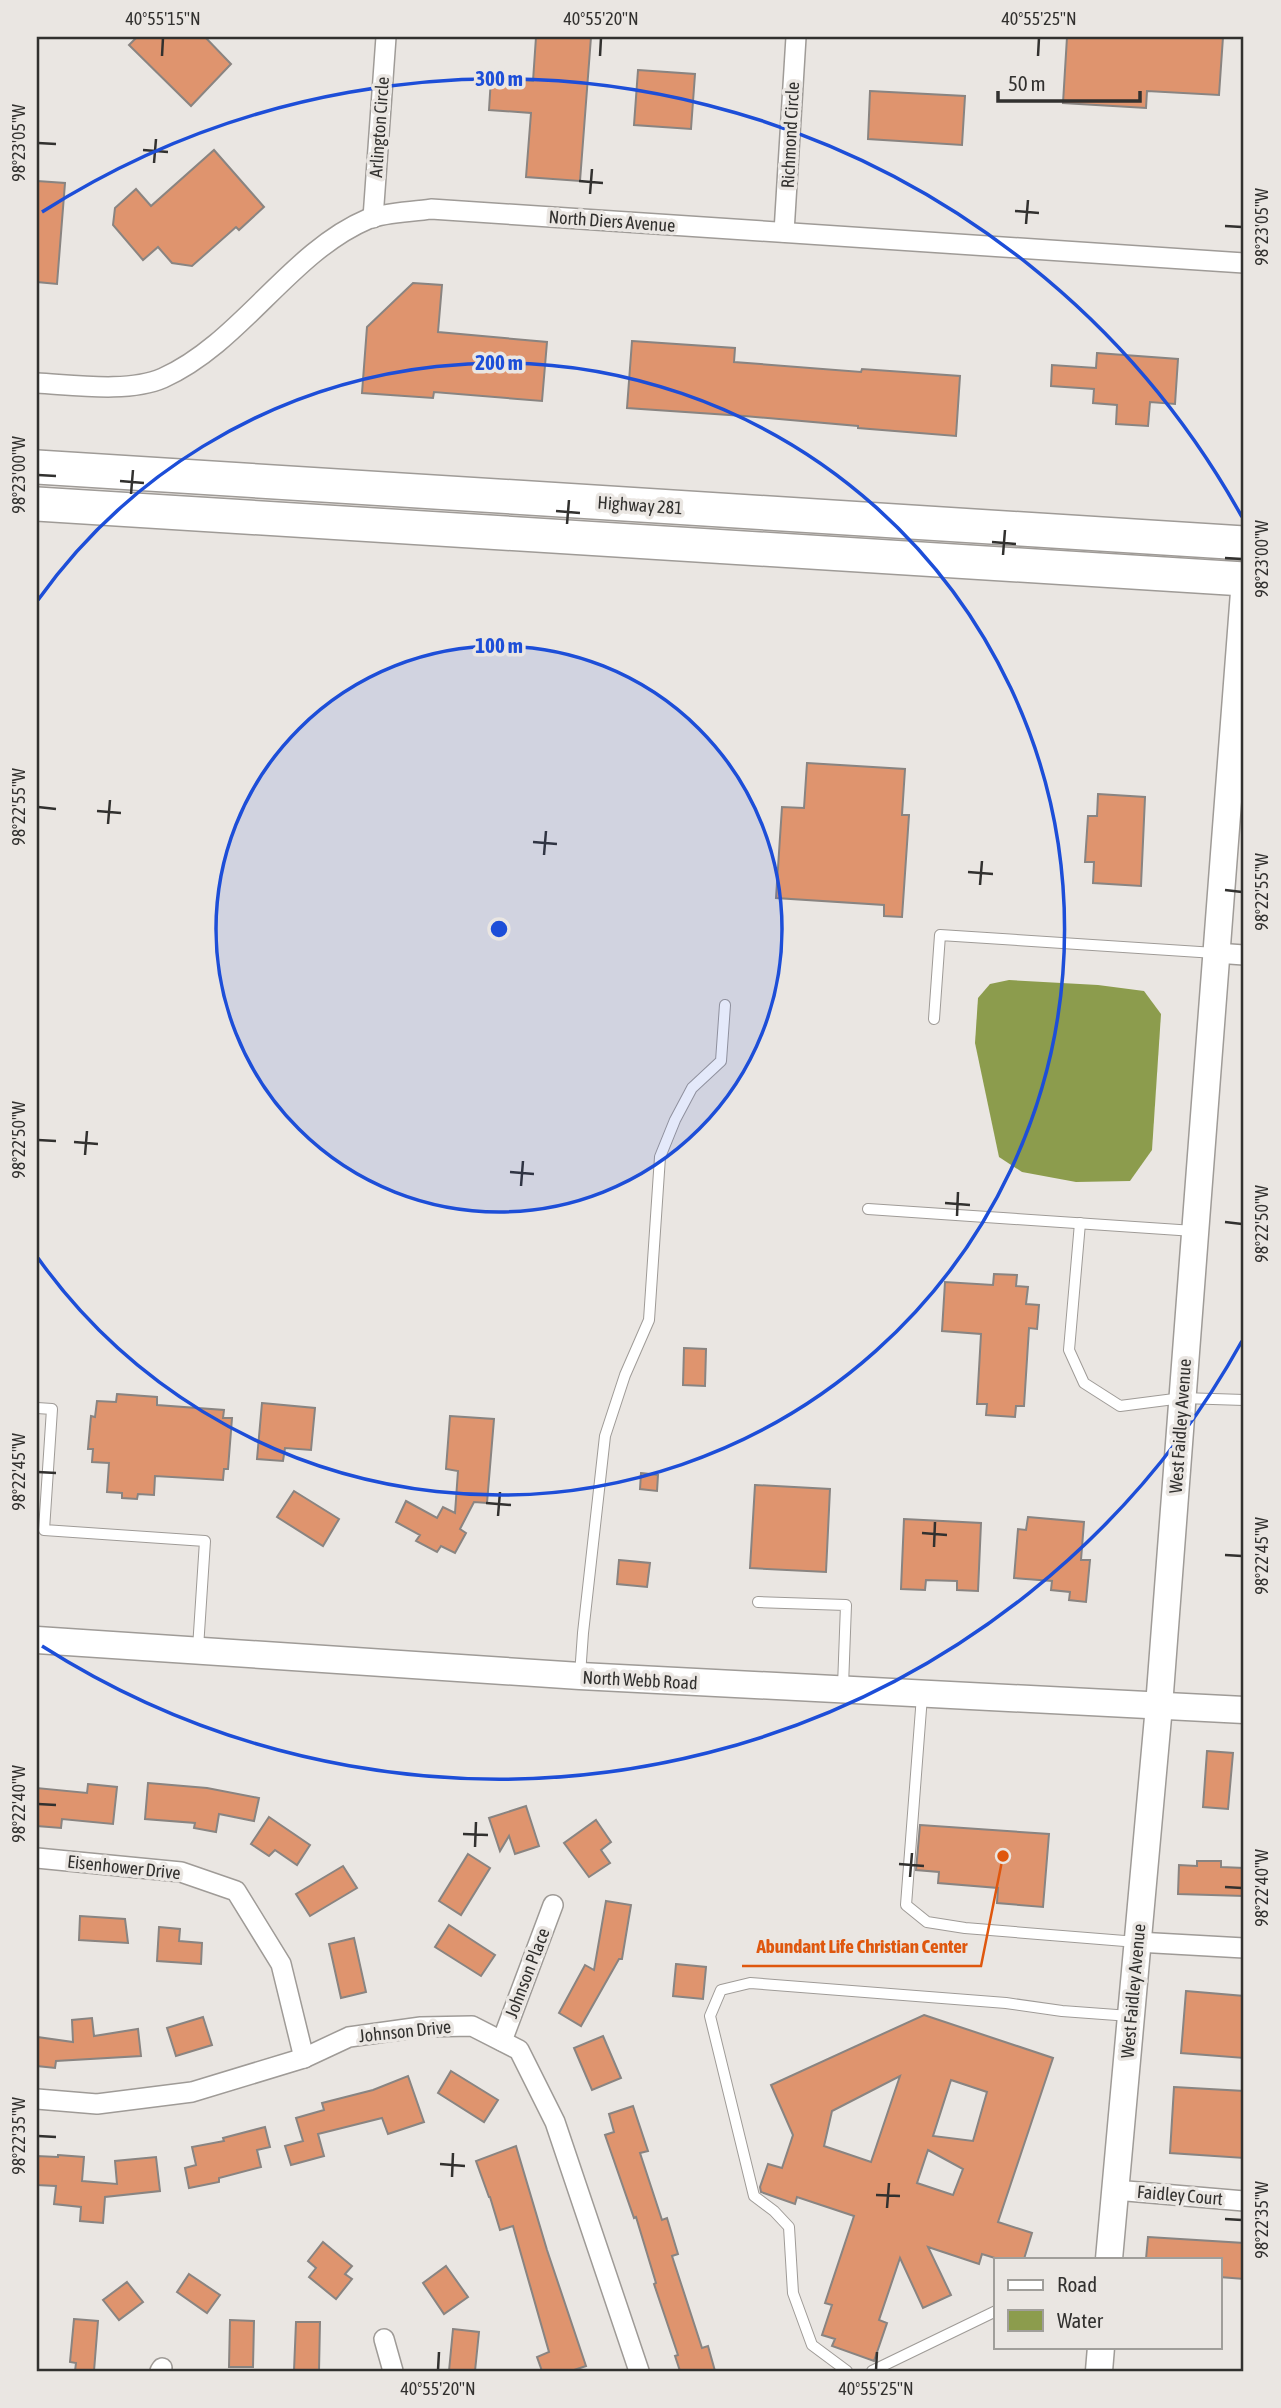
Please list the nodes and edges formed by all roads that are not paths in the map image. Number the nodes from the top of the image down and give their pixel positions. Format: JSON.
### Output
{"nodes":[{"id":1,"x":386,"y":37,"type":"edge"},
{"id":2,"x":796,"y":37,"type":"edge"},
{"id":3,"x":373,"y":218,"type":"junction"},
{"id":4,"x":784,"y":232,"type":"junction"},
{"id":5,"x":1244,"y":263,"type":"edge"},
{"id":6,"x":37,"y":383,"type":"edge"},
{"id":7,"x":37,"y":467,"type":"edge"},
{"id":8,"x":37,"y":504,"type":"edge"},
{"id":9,"x":1244,"y":543,"type":"edge"},
{"id":10,"x":1244,"y":579,"type":"edge"},
{"id":11,"x":1244,"y":592,"type":"edge"},
{"id":12,"x":1216,"y":953,"type":"junction"},
{"id":13,"x":1244,"y":955,"type":"edge"},
{"id":14,"x":725,"y":1005,"type":"dead end"},
{"id":15,"x":934,"y":1019,"type":"dead end"},
{"id":16,"x":868,"y":1209,"type":"dead end"},
{"id":17,"x":1080,"y":1223,"type":"junction"},
{"id":18,"x":1195,"y":1231,"type":"junction"},
{"id":19,"x":1182,"y":1398,"type":"junction"},
{"id":20,"x":1244,"y":1400,"type":"edge"},
{"id":21,"x":37,"y":1408,"type":"edge"},
{"id":22,"x":758,"y":1602,"type":"dead end"},
{"id":23,"x":37,"y":1640,"type":"edge"},
{"id":24,"x":198,"y":1651,"type":"junction"},
{"id":25,"x":580,"y":1676,"type":"junction"},
{"id":26,"x":843,"y":1690,"type":"junction"},
{"id":27,"x":923,"y":1695,"type":"junction"},
{"id":28,"x":1158,"y":1706,"type":"junction"},
{"id":29,"x":1244,"y":1710,"type":"edge"},
{"id":30,"x":37,"y":1858,"type":"edge"},
{"id":31,"x":553,"y":1905,"type":"dead end"},
{"id":32,"x":1137,"y":1942,"type":"junction"},
{"id":33,"x":1244,"y":1948,"type":"edge"},
{"id":34,"x":1130,"y":2016,"type":"junction"},
{"id":35,"x":502,"y":2041,"type":"junction"},
{"id":36,"x":304,"y":2058,"type":"junction"},
{"id":37,"x":37,"y":2099,"type":"edge"},
{"id":38,"x":1115,"y":2190,"type":"junction"},
{"id":39,"x":1244,"y":2201,"type":"edge"},
{"id":40,"x":1109,"y":2258,"type":"edge"},
{"id":41,"x":994,"y":2312,"type":"edge"},
{"id":42,"x":384,"y":2339,"type":"dead end"},
{"id":43,"x":1101,"y":2348,"type":"edge"},
{"id":44,"x":393,"y":2371,"type":"edge"},
{"id":45,"x":639,"y":2371,"type":"edge"},
{"id":46,"x":846,"y":2371,"type":"edge"},
{"id":47,"x":872,"y":2371,"type":"edge"},
{"id":48,"x":1099,"y":2371,"type":"edge"}],
"edges":[{"from":1,"to":3,"type":"street","name":"Arlington Circle"},
{"from":2,"to":4,"type":"street","name":"Richmond Circle"},
{"from":3,"to":4,"type":"street","name":"North Diers Avenue"},
{"from":3,"to":6,"type":"street","name":"North Diers Avenue"},
{"from":4,"to":5,"type":"street","name":"North Diers Avenue"},
{"from":7,"to":9,"type":"highway","name":"Highway 281"},
{"from":8,"to":10,"type":"highway","name":"Highway 281"},
{"from":11,"to":12,"type":"street","name":"West Faidley Avenue"},
{"from":12,"to":13,"type":"street"},
{"from":12,"to":15,"type":"lane"},
{"from":12,"to":18,"type":"street","name":"West Faidley Avenue"},
{"from":14,"to":25,"type":"lane"},
{"from":16,"to":17,"type":"lane"},
{"from":17,"to":18,"type":"lane"},
{"from":17,"to":19,"type":"lane"},
{"from":18,"to":19,"type":"street","name":"West Faidley Avenue"},
{"from":19,"to":20,"type":"lane"},
{"from":19,"to":28,"type":"street","name":"West Faidley Avenue"},
{"from":21,"to":24,"type":"lane"},
{"from":22,"to":26,"type":"lane"},
{"from":23,"to":24,"type":"street","name":"North Webb Road"},
{"from":24,"to":25,"type":"street","name":"North Webb Road"},
{"from":25,"to":26,"type":"street","name":"North Webb Road"},
{"from":26,"to":27,"type":"street","name":"North Webb Road"},
{"from":27,"to":28,"type":"street","name":"North Webb Road"},
{"from":27,"to":32,"type":"lane"},
{"from":28,"to":29,"type":"street","name":"North Webb Road"},
{"from":28,"to":32,"type":"street","name":"West Faidley Avenue"},
{"from":30,"to":36,"type":"street","name":"Eisenhower Drive"},
{"from":31,"to":35,"type":"street","name":"Johnson Place"},
{"from":32,"to":33,"type":"street"},
{"from":32,"to":34,"type":"street","name":"West Faidley Avenue"},
{"from":34,"to":38,"type":"street","name":"West Faidley Avenue"},
{"from":34,"to":46,"type":"lane"},
{"from":35,"to":36,"type":"street","name":"Johnson Drive"},
{"from":35,"to":45,"type":"street","name":"Johnson Drive"},
{"from":36,"to":37,"type":"street","name":"Johnson Drive"},
{"from":38,"to":39,"type":"street","name":"Faidley Court"},
{"from":38,"to":40,"type":"street","name":"West Faidley Avenue"},
{"from":41,"to":47,"type":"lane"},
{"from":42,"to":44,"type":"street"},
{"from":43,"to":48,"type":"street"}]}
